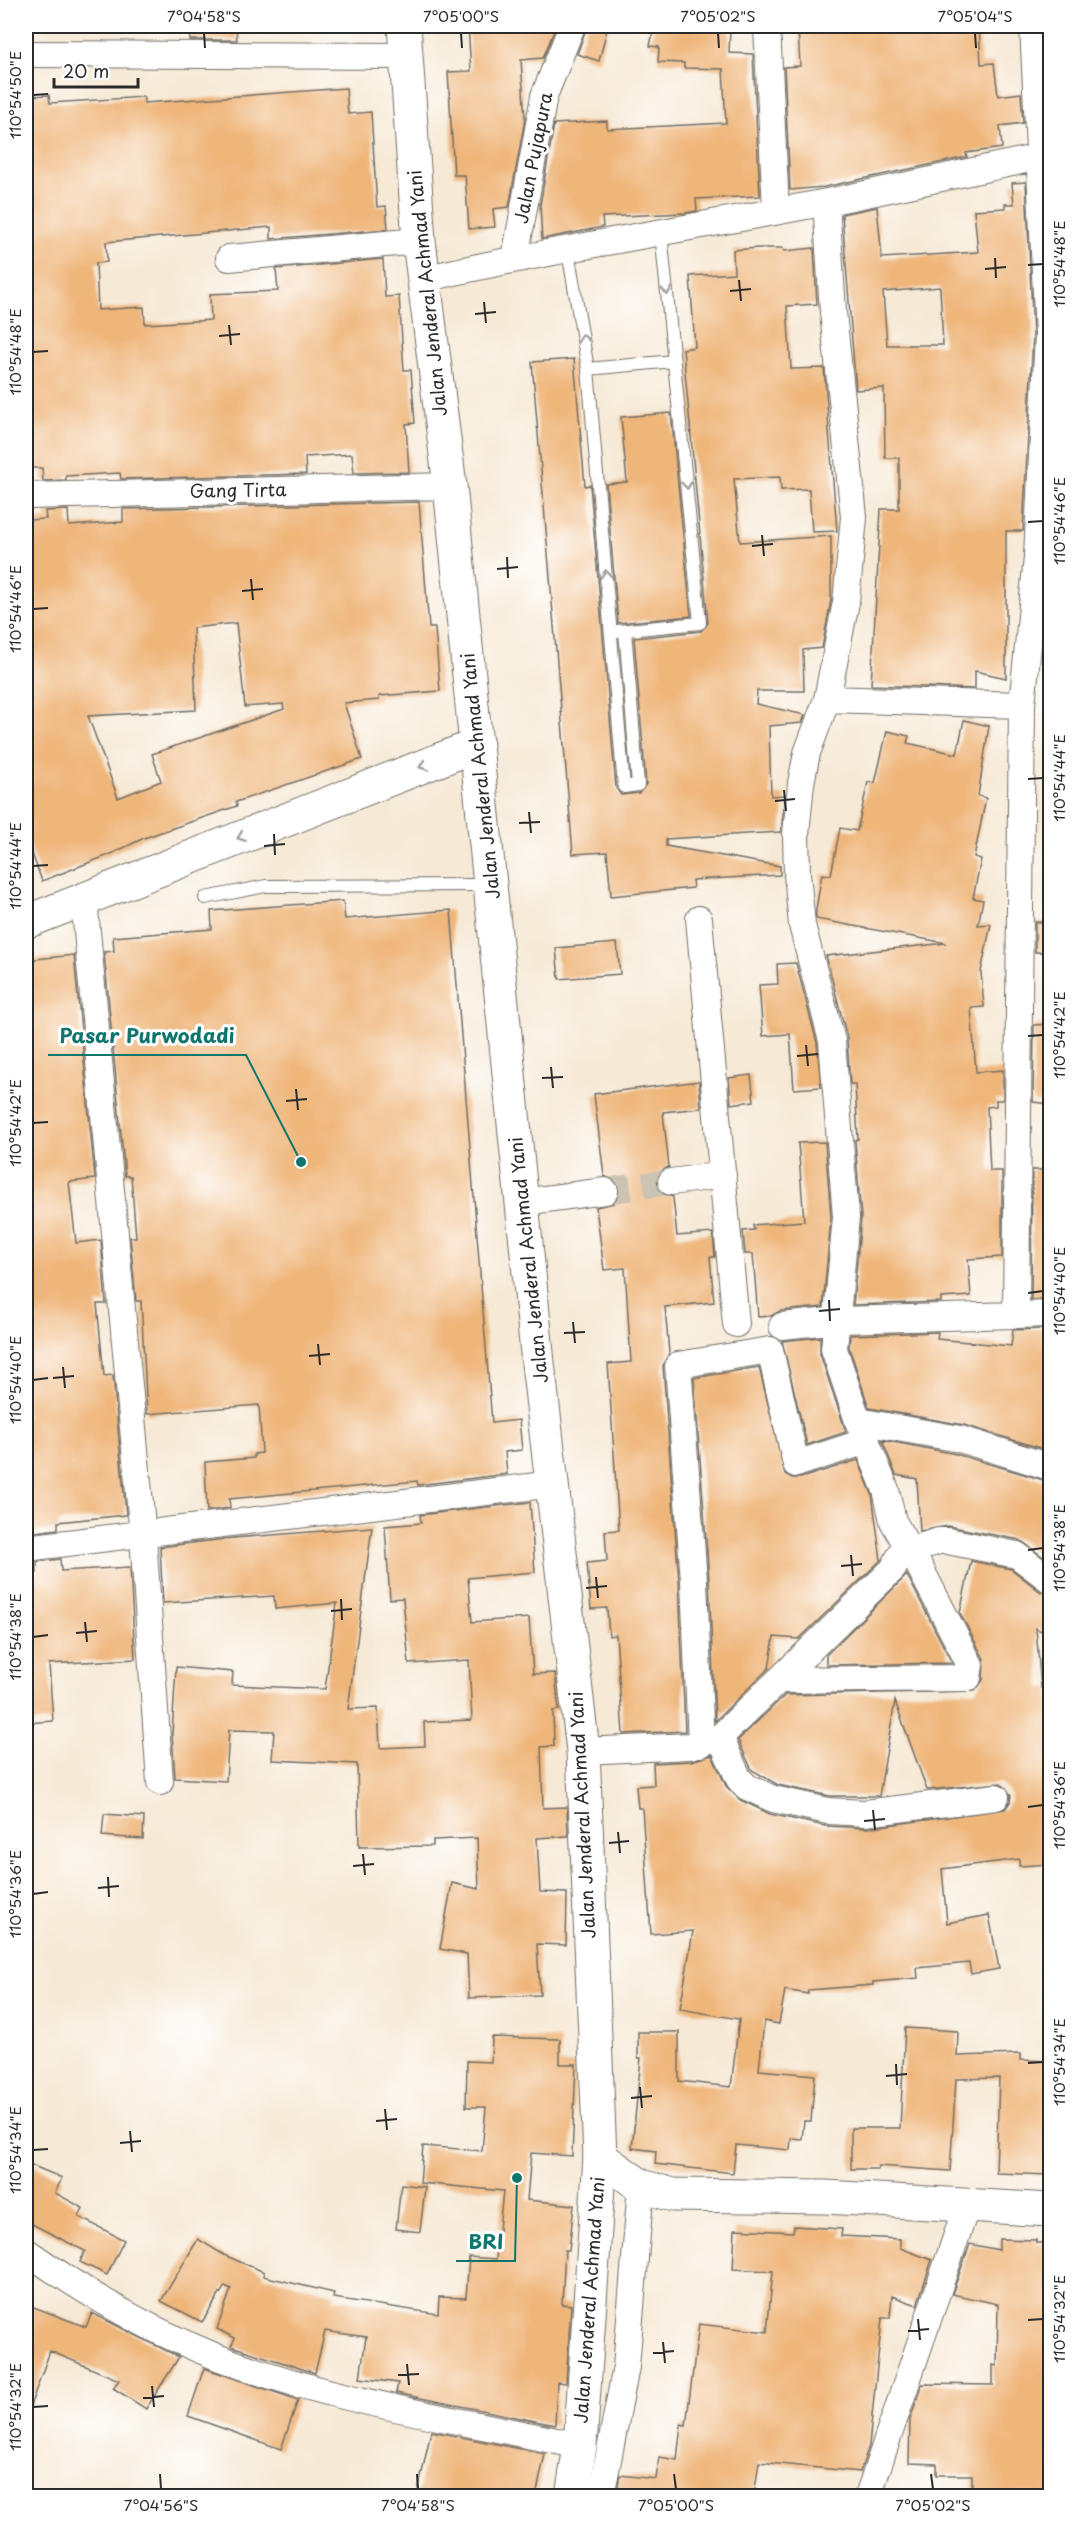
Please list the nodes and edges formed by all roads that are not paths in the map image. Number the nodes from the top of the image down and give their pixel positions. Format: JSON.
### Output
{"nodes":[{"id":1,"x":572,"y":26,"type":"edge"},
{"id":2,"x":767,"y":26,"type":"edge"},
{"id":3,"x":1033,"y":26,"type":"edge"},
{"id":4,"x":405,"y":41,"type":"edge"},
{"id":5,"x":26,"y":54,"type":"edge"},
{"id":6,"x":1045,"y":156,"type":"edge"},
{"id":7,"x":826,"y":202,"type":"junction"},
{"id":8,"x":776,"y":210,"type":"junction"},
{"id":9,"x":661,"y":233,"type":"junction"},
{"id":10,"x":418,"y":241,"type":"junction"},
{"id":11,"x":568,"y":250,"type":"junction"},
{"id":12,"x":229,"y":258,"type":"dead end"},
{"id":13,"x":515,"y":258,"type":"junction"},
{"id":14,"x":424,"y":279,"type":"junction"},
{"id":15,"x":674,"y":362,"type":"junction"},
{"id":16,"x":588,"y":369,"type":"junction"},
{"id":17,"x":450,"y":486,"type":"junction"},
{"id":18,"x":26,"y":496,"type":"edge"},
{"id":19,"x":625,"y":631,"type":"junction"},
{"id":20,"x":611,"y":632,"type":"junction"},
{"id":21,"x":827,"y":699,"type":"junction"},
{"id":22,"x":1022,"y":705,"type":"junction"},
{"id":23,"x":477,"y":745,"type":"junction"},
{"id":24,"x":492,"y":885,"type":"junction"},
{"id":25,"x":205,"y":898,"type":"dead end"},
{"id":26,"x":84,"y":899,"type":"junction"},
{"id":27,"x":699,"y":919,"type":"dead end"},
{"id":28,"x":26,"y":922,"type":"edge"},
{"id":29,"x":723,"y":1175,"type":"junction"},
{"id":30,"x":671,"y":1182,"type":"tunnel mouth"},
{"id":31,"x":605,"y":1191,"type":"tunnel mouth"},
{"id":32,"x":523,"y":1202,"type":"junction"},
{"id":33,"x":1017,"y":1314,"type":"junction"},
{"id":34,"x":1050,"y":1314,"type":"edge"},
{"id":35,"x":839,"y":1320,"type":"junction"},
{"id":36,"x":736,"y":1324,"type":"dead end"},
{"id":37,"x":782,"y":1326,"type":"dead end"},
{"id":38,"x":862,"y":1431,"type":"junction"},
{"id":39,"x":1050,"y":1467,"type":"edge"},
{"id":40,"x":553,"y":1484,"type":"junction"},
{"id":41,"x":142,"y":1536,"type":"junction"},
{"id":42,"x":908,"y":1547,"type":"junction"},
{"id":43,"x":26,"y":1548,"type":"edge"},
{"id":44,"x":1050,"y":1580,"type":"edge"},
{"id":45,"x":780,"y":1680,"type":"junction"},
{"id":46,"x":711,"y":1740,"type":"junction"},
{"id":47,"x":583,"y":1751,"type":"junction"},
{"id":48,"x":160,"y":1782,"type":"dead end"},
{"id":49,"x":996,"y":1797,"type":"dead end"},
{"id":50,"x":600,"y":2157,"type":"junction"},
{"id":51,"x":641,"y":2186,"type":"junction"},
{"id":52,"x":967,"y":2205,"type":"junction"},
{"id":53,"x":1050,"y":2210,"type":"edge"},
{"id":54,"x":26,"y":2252,"type":"edge"},
{"id":55,"x":580,"y":2446,"type":"junction"},
{"id":56,"x":572,"y":2496,"type":"edge"},
{"id":57,"x":601,"y":2496,"type":"edge"},
{"id":58,"x":868,"y":2496,"type":"edge"}],
"edges":[{"from":1,"to":13,"type":"street","name":"Jalan Pujapura"},
{"from":2,"to":8,"type":"street"},
{"from":3,"to":6,"type":"street"},
{"from":4,"to":5,"type":"street"},
{"from":4,"to":10,"type":"main road","name":"Jalan Jenderal Achmad Yani"},
{"from":6,"to":7,"type":"street"},
{"from":6,"to":22,"type":"street"},
{"from":7,"to":8,"type":"street"},
{"from":7,"to":21,"type":"street"},
{"from":8,"to":9,"type":"street"},
{"from":9,"to":11,"type":"street"},
{"from":9,"to":15,"type":"lane","one_way":true},
{"from":10,"to":12,"type":"street"},
{"from":10,"to":14,"type":"main road","name":"Jalan Jenderal Achmad Yani"},
{"from":11,"to":13,"type":"street"},
{"from":16,"to":11,"type":"lane","one_way":true},
{"from":13,"to":14,"type":"street"},
{"from":14,"to":17,"type":"main road","name":"Jalan Jenderal Achmad Yani"},
{"from":15,"to":16,"type":"lane"},
{"from":15,"to":19,"type":"lane","one_way":true},
{"from":20,"to":16,"type":"lane","one_way":true},
{"from":17,"to":18,"type":"street","name":"Gang Tirta"},
{"from":17,"to":23,"type":"main road","name":"Jalan Jenderal Achmad Yani"},
{"from":19,"to":20,"type":"lane"},
{"from":19,"to":20,"type":"lane"},
{"from":21,"to":22,"type":"street"},
{"from":21,"to":35,"type":"street"},
{"from":22,"to":33,"type":"street"},
{"from":23,"to":24,"type":"main road","name":"Jalan Jenderal Achmad Yani"},
{"from":23,"to":26,"type":"main road","one_way":true},
{"from":24,"to":25,"type":"lane"},
{"from":24,"to":32,"type":"main road","name":"Jalan Jenderal Achmad Yani"},
{"from":26,"to":28,"type":"main road"},
{"from":26,"to":41,"type":"street"},
{"from":27,"to":29,"type":"street"},
{"from":29,"to":30,"type":"street"},
{"from":29,"to":36,"type":"street"},
{"from":31,"to":32,"type":"street"},
{"from":32,"to":40,"type":"main road","name":"Jalan Jenderal Achmad Yani"},
{"from":33,"to":34,"type":"street"},
{"from":33,"to":35,"type":"street"},
{"from":35,"to":37,"type":"street"},
{"from":35,"to":38,"type":"street"},
{"from":38,"to":39,"type":"street"},
{"from":38,"to":42,"type":"street"},
{"from":38,"to":46,"type":"street"},
{"from":40,"to":41,"type":"street"},
{"from":40,"to":47,"type":"main road","name":"Jalan Jenderal Achmad Yani"},
{"from":41,"to":43,"type":"street"},
{"from":41,"to":48,"type":"street"},
{"from":42,"to":44,"type":"street"},
{"from":42,"to":45,"type":"street"},
{"from":42,"to":45,"type":"street"},
{"from":45,"to":46,"type":"street"},
{"from":46,"to":47,"type":"street"},
{"from":46,"to":49,"type":"street"},
{"from":47,"to":50,"type":"main road","name":"Jalan Jenderal Achmad Yani"},
{"from":50,"to":51,"type":"main road"},
{"from":50,"to":55,"type":"main road","name":"Jalan Jenderal Achmad Yani"},
{"from":51,"to":52,"type":"main road"},
{"from":51,"to":57,"type":"street"},
{"from":52,"to":53,"type":"main road"},
{"from":52,"to":58,"type":"street"},
{"from":54,"to":55,"type":"street"},
{"from":55,"to":56,"type":"main road","name":"Jalan Jenderal Achmad Yani"}]}
